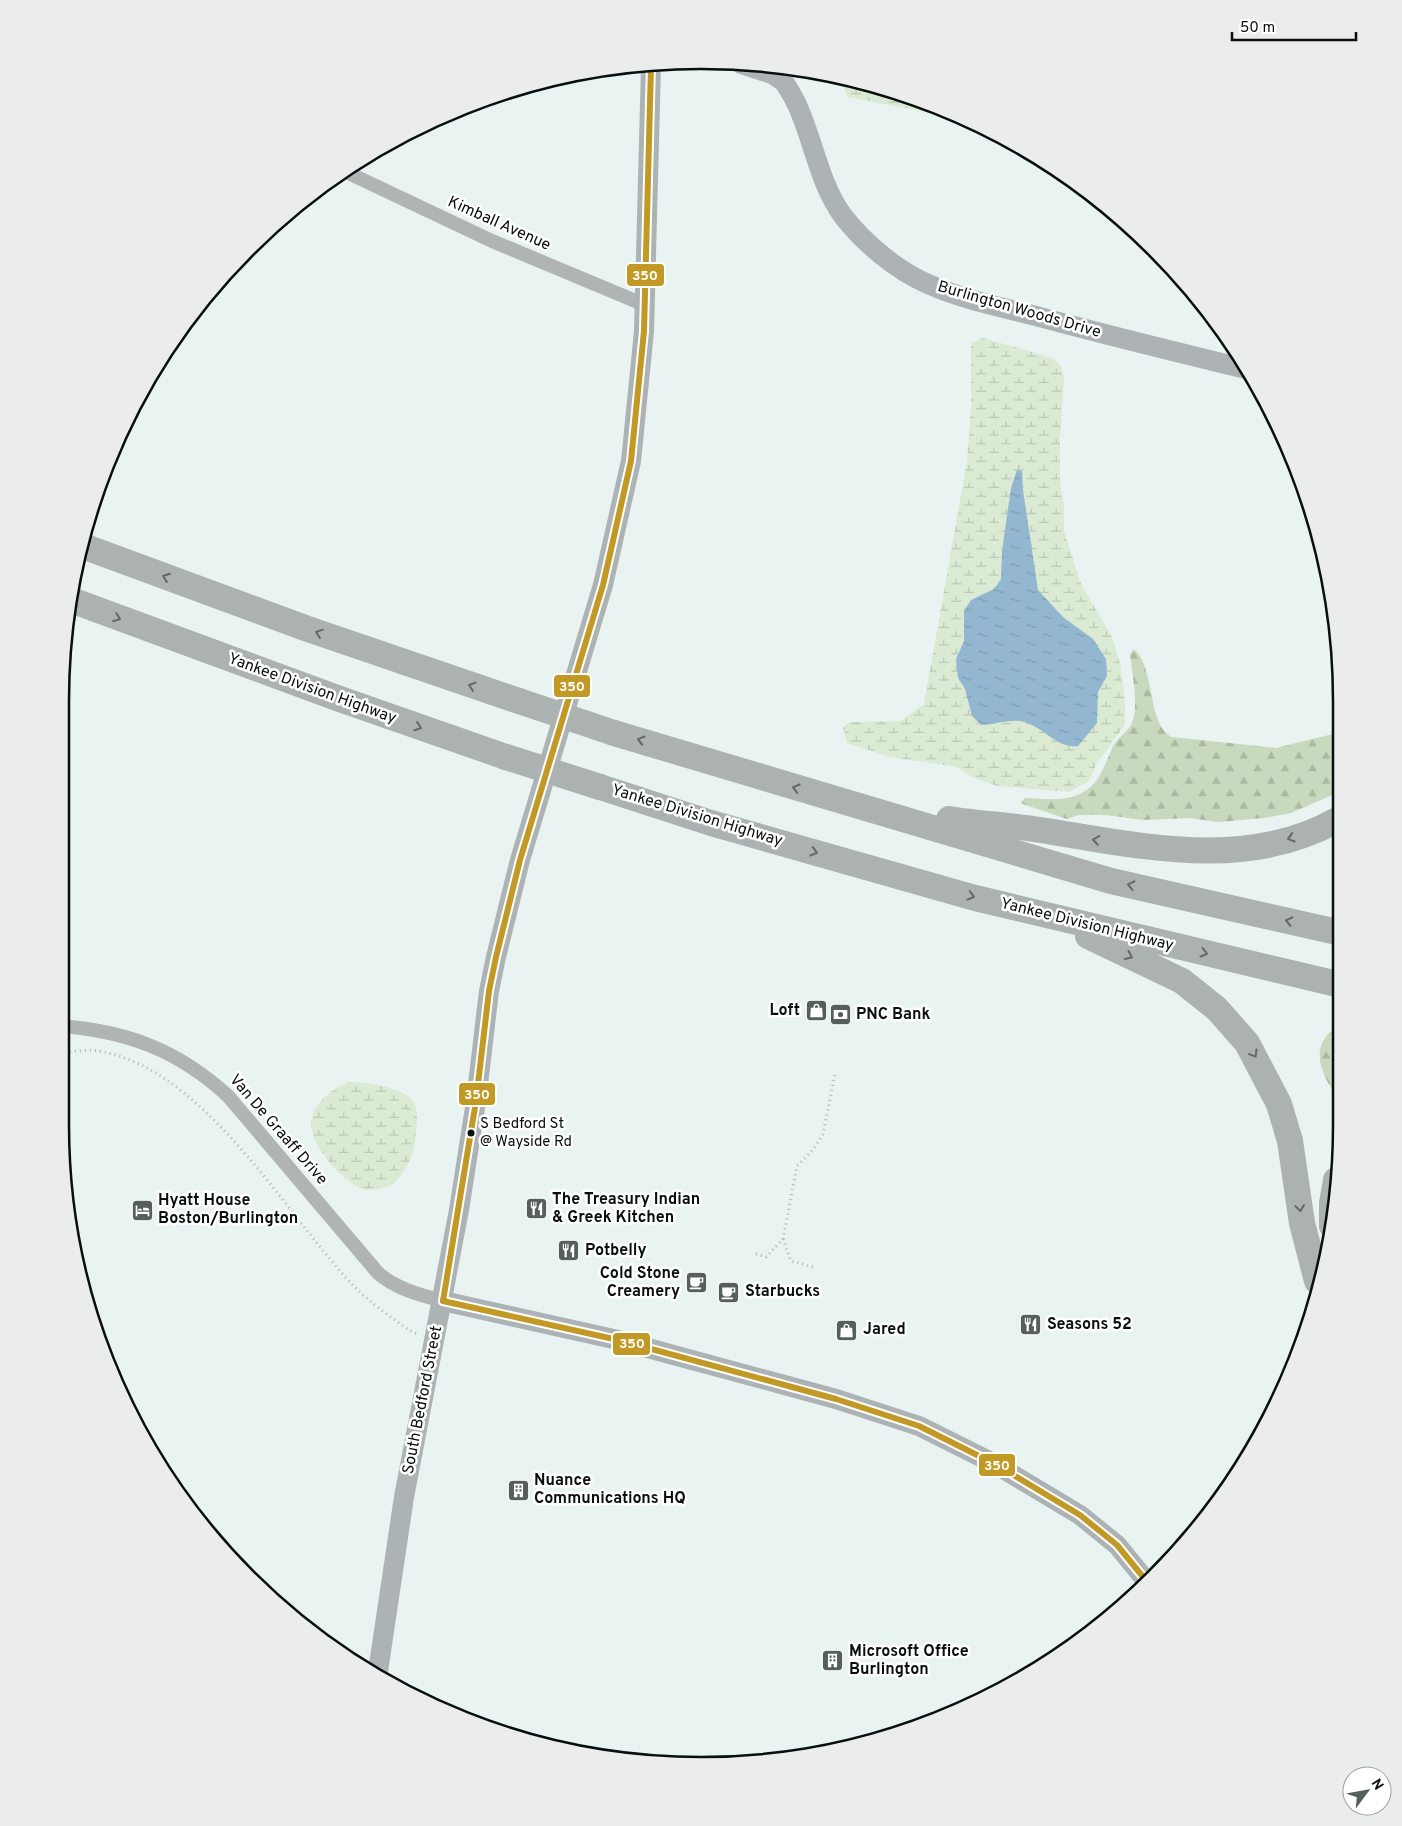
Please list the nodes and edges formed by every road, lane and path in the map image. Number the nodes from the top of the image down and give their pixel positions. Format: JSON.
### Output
{"nodes":[{"id":1,"x":651,"y":71,"type":"edge"},
{"id":2,"x":776,"y":74,"type":"edge"},
{"id":3,"x":351,"y":174,"type":"edge"},
{"id":4,"x":644,"y":305,"type":"junction"},
{"id":5,"x":1238,"y":367,"type":"edge"},
{"id":6,"x":88,"y":548,"type":"edge"},
{"id":7,"x":77,"y":602,"type":"edge"},
{"id":8,"x":843,"y":801,"type":"junction"},
{"id":9,"x":1333,"y":821,"type":"edge"},
{"id":10,"x":1037,"y":913,"type":"junction"},
{"id":11,"x":1333,"y":931,"type":"edge"},
{"id":12,"x":1333,"y":983,"type":"edge"},
{"id":13,"x":69,"y":1027,"type":"edge"},
{"id":14,"x":69,"y":1052,"type":"edge"},
{"id":15,"x":835,"y":1074,"type":"dead end"},
{"id":16,"x":783,"y":1239,"type":"junction"},
{"id":17,"x":756,"y":1254,"type":"dead end"},
{"id":18,"x":813,"y":1268,"type":"dead end"},
{"id":19,"x":1315,"y":1274,"type":"edge"},
{"id":20,"x":443,"y":1301,"type":"junction"},
{"id":21,"x":435,"y":1340,"type":"junction"},
{"id":22,"x":1143,"y":1577,"type":"edge"},
{"id":23,"x":378,"y":1669,"type":"edge"}],
"edges":[{"from":1,"to":4,"type":"main road","name":"South Bedford Street"},
{"from":2,"to":5,"type":"main road","name":"Burlington Woods Drive"},
{"from":3,"to":4,"type":"street","name":"Kimball Avenue"},
{"from":4,"to":20,"type":"main road","name":"South Bedford Street"},
{"from":8,"to":6,"type":"highway","one_way":true,"bridge":true},
{"from":7,"to":10,"type":"highway","name":"Yankee Division Highway","one_way":true,"bridge":true},
{"from":9,"to":8,"type":"highway","one_way":true},
{"from":11,"to":8,"type":"highway","one_way":true},
{"from":10,"to":12,"type":"highway","name":"Yankee Division Highway","one_way":true},
{"from":10,"to":19,"type":"highway","one_way":true},
{"from":13,"to":20,"type":"street","name":"Van De Graaff Drive"},
{"from":14,"to":21,"type":"path"},
{"from":15,"to":16,"type":"path"},
{"from":16,"to":17,"type":"path"},
{"from":16,"to":18,"type":"path"},
{"from":20,"to":21,"type":"main road","name":"South Bedford Street"},
{"from":20,"to":22,"type":"main road"},
{"from":21,"to":23,"type":"main road","name":"South Bedford Street"}]}
